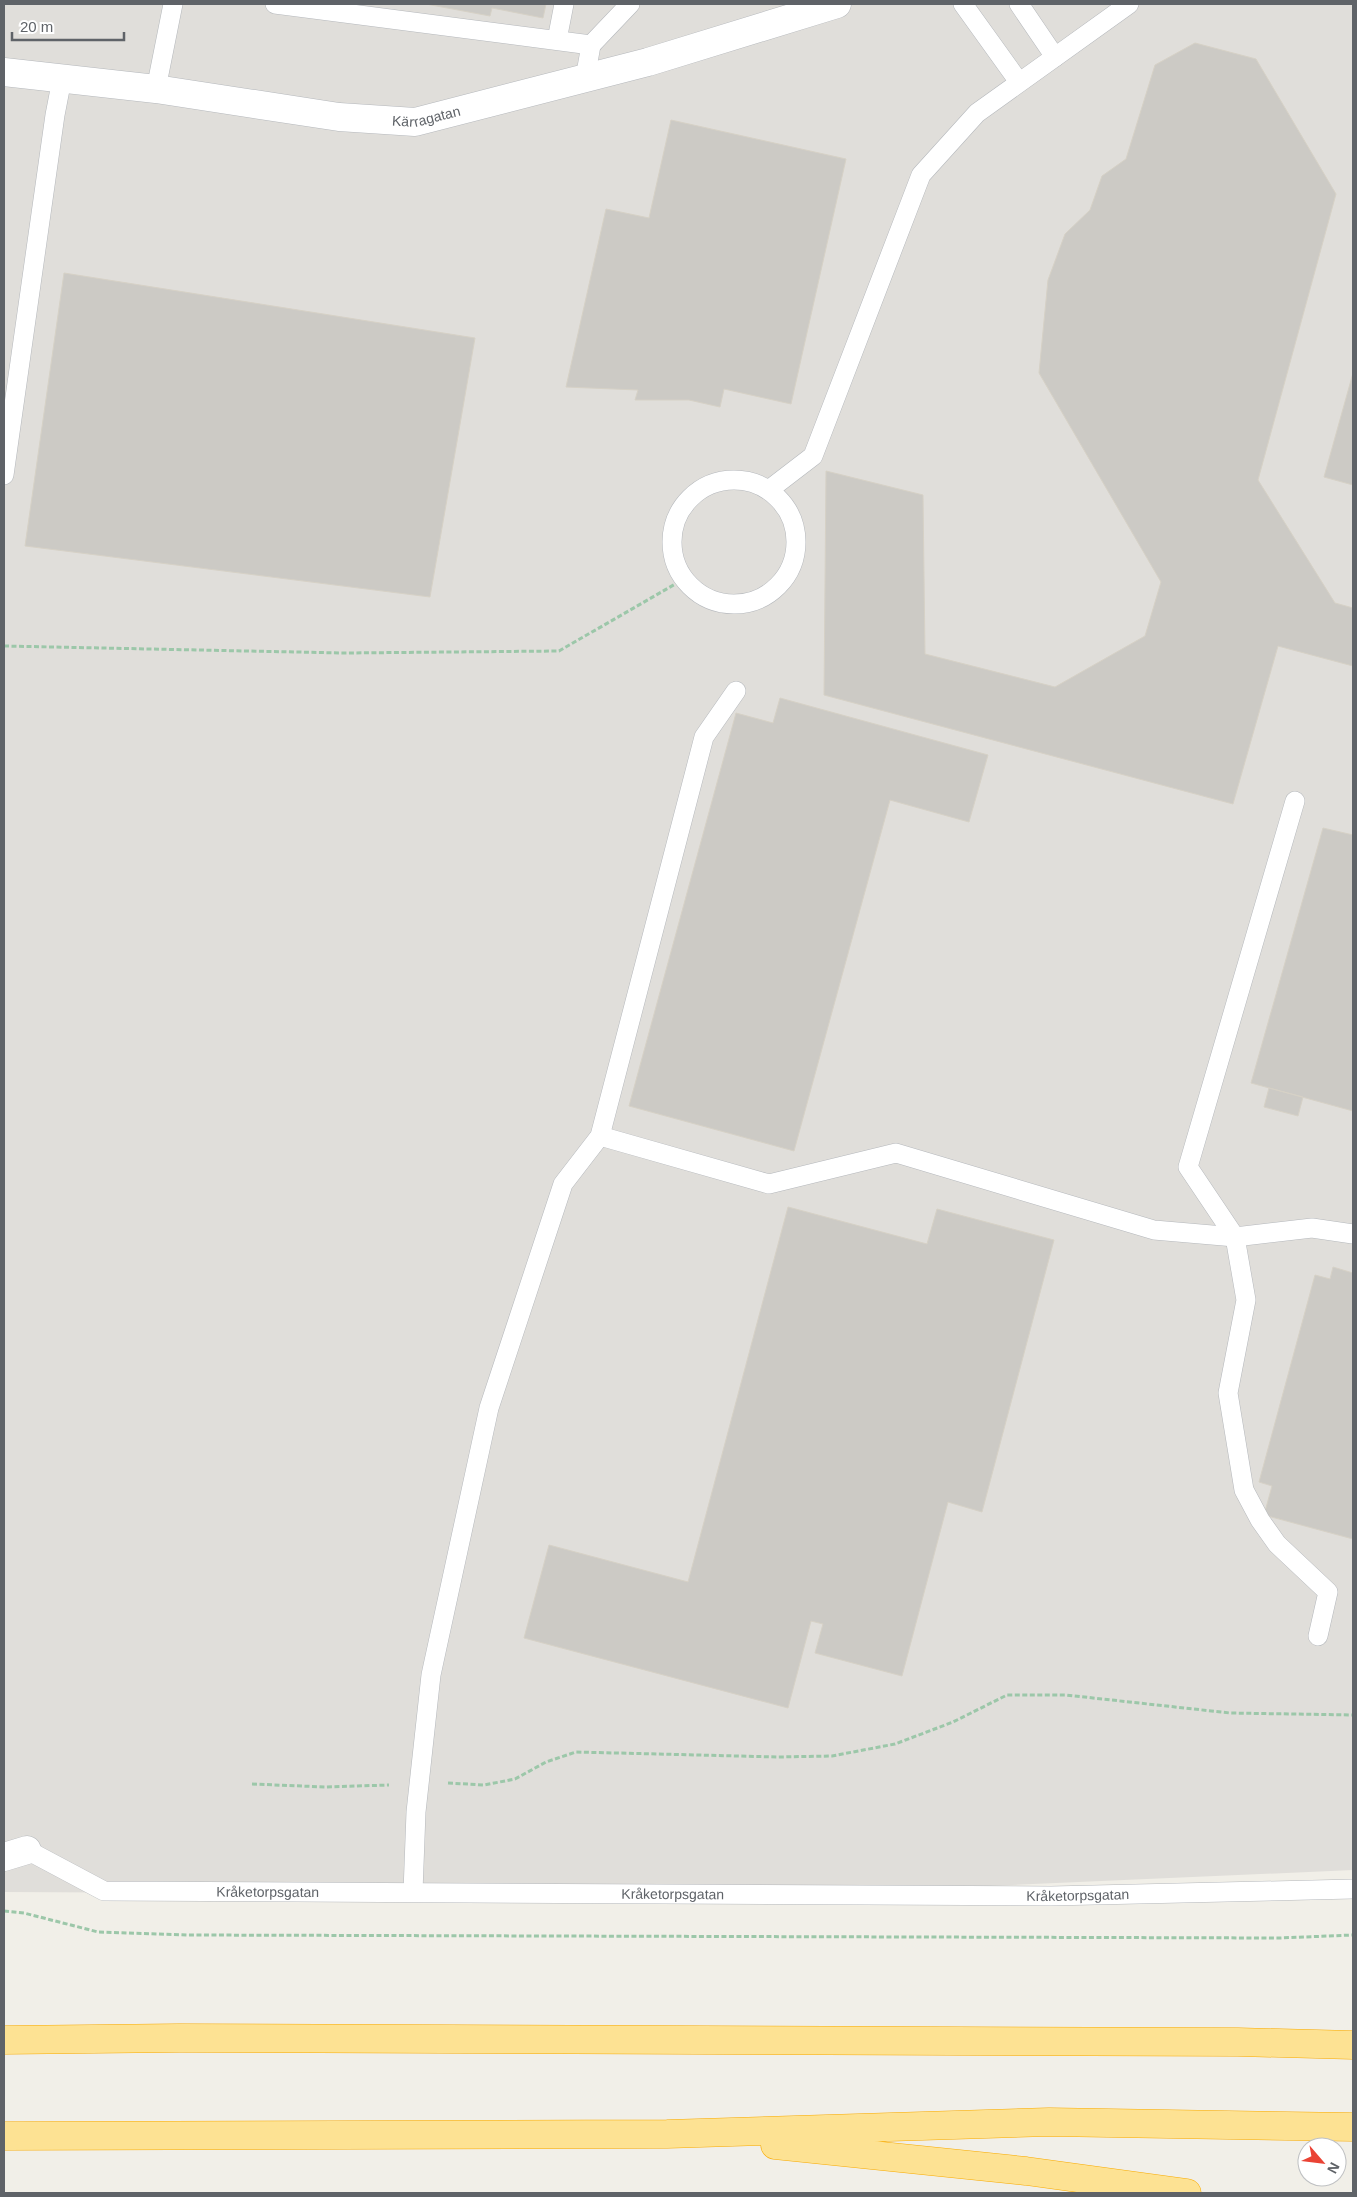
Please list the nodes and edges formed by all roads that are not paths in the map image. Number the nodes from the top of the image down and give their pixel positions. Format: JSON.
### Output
{"nodes":[{"id":1,"x":173,"y":4,"type":"edge"},
{"id":2,"x":275,"y":4,"type":"edge"},
{"id":3,"x":564,"y":4,"type":"edge"},
{"id":4,"x":630,"y":4,"type":"edge"},
{"id":5,"x":837,"y":4,"type":"edge"},
{"id":6,"x":963,"y":4,"type":"edge"},
{"id":7,"x":1019,"y":4,"type":"edge"},
{"id":8,"x":1129,"y":4,"type":"edge"},
{"id":9,"x":557,"y":40,"type":"junction"},
{"id":10,"x":590,"y":45,"type":"junction"},
{"id":11,"x":1055,"y":57,"type":"junction"},
{"id":12,"x":4,"y":72,"type":"edge"},
{"id":13,"x":585,"y":78,"type":"junction"},
{"id":14,"x":62,"y":79,"type":"junction"},
{"id":15,"x":1019,"y":82,"type":"junction"},
{"id":16,"x":156,"y":89,"type":"junction"},
{"id":17,"x":4,"y":475,"type":"edge"},
{"id":18,"x":770,"y":489,"type":"junction"},
{"id":19,"x":736,"y":691,"type":"dead end"},
{"id":20,"x":1295,"y":801,"type":"dead end"},
{"id":21,"x":600,"y":1136,"type":"junction"},
{"id":22,"x":1353,"y":1234,"type":"edge"},
{"id":23,"x":1235,"y":1237,"type":"junction"},
{"id":24,"x":1318,"y":1636,"type":"dead end"},
{"id":25,"x":15,"y":1853,"type":"edge"},
{"id":26,"x":1353,"y":1889,"type":"edge"},
{"id":27,"x":414,"y":1892,"type":"junction"},
{"id":28,"x":4,"y":2040,"type":"edge"},
{"id":29,"x":1353,"y":2045,"type":"edge"},
{"id":30,"x":1353,"y":2127,"type":"edge"},
{"id":31,"x":667,"y":2134,"type":"junction"},
{"id":32,"x":4,"y":2136,"type":"edge"},
{"id":33,"x":1187,"y":2193,"type":"edge"}],
"edges":[{"from":1,"to":16,"type":"lane"},
{"from":2,"to":9,"type":"lane"},
{"from":3,"to":9,"type":"lane"},
{"from":4,"to":10,"type":"lane"},
{"from":5,"to":13,"type":"street","name":"Kärragatan"},
{"from":6,"to":15,"type":"lane"},
{"from":7,"to":11,"type":"lane"},
{"from":8,"to":11,"type":"lane"},
{"from":9,"to":10,"type":"lane"},
{"from":10,"to":13,"type":"lane"},
{"from":11,"to":15,"type":"lane"},
{"from":12,"to":14,"type":"street","name":"Kärragatan"},
{"from":13,"to":16,"type":"street","name":"Kärragatan"},
{"from":14,"to":16,"type":"street","name":"Kärragatan"},
{"from":14,"to":17,"type":"lane"},
{"from":15,"to":18,"type":"lane"},
{"from":18,"to":18,"type":"lane"},
{"from":19,"to":21,"type":"lane"},
{"from":20,"to":23,"type":"lane"},
{"from":21,"to":23,"type":"lane"},
{"from":21,"to":27,"type":"lane"},
{"from":22,"to":23,"type":"lane"},
{"from":23,"to":24,"type":"lane"},
{"from":25,"to":27,"type":"lane","name":"Kråketorpsgatan"},
{"from":26,"to":27,"type":"lane","name":"Kråketorpsgatan"},
{"from":28,"to":29,"type":"highway"},
{"from":30,"to":31,"type":"highway"},
{"from":31,"to":32,"type":"highway"},
{"from":31,"to":33,"type":"highway"}]}
